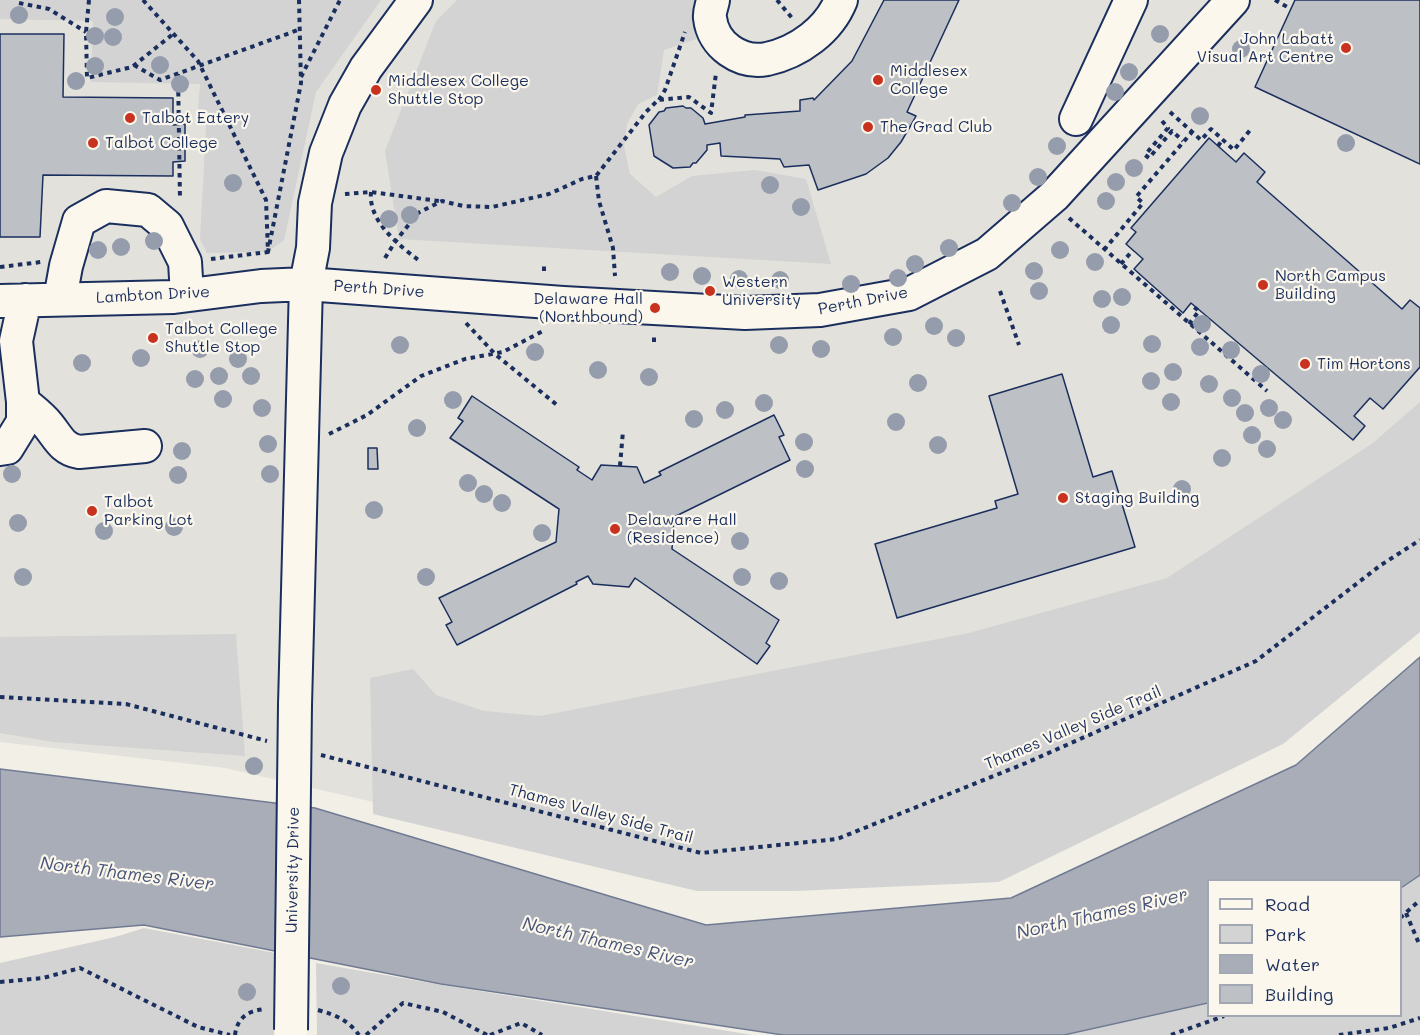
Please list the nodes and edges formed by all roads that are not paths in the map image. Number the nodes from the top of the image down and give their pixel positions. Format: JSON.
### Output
{"nodes":[{"id":1,"x":416,"y":0,"type":"edge"},
{"id":2,"x":714,"y":0,"type":"edge"},
{"id":3,"x":841,"y":0,"type":"edge"},
{"id":4,"x":1131,"y":0,"type":"edge"},
{"id":5,"x":1233,"y":0,"type":"edge"},
{"id":6,"x":1076,"y":119,"type":"dead end"},
{"id":7,"x":306,"y":284,"type":"junction"},
{"id":8,"x":187,"y":295,"type":"junction"},
{"id":9,"x":60,"y":299,"type":"junction"},
{"id":10,"x":13,"y":300,"type":"edge"},
{"id":11,"x":23,"y":412,"type":"junction"},
{"id":12,"x":145,"y":446,"type":"dead end"},
{"id":13,"x":0,"y":449,"type":"edge"},
{"id":14,"x":49,"y":465,"type":"dead end"},
{"id":15,"x":291,"y":1032,"type":"edge"}],
"edges":[{"from":1,"to":7,"type":"street","name":"University Drive"},
{"from":2,"to":3,"type":"street"},
{"from":4,"to":6,"type":"street"},
{"from":5,"to":7,"type":"street","name":"Perth Drive"},
{"from":7,"to":8,"type":"street","name":"Lambton Drive"},
{"from":7,"to":15,"type":"street","name":"University Drive","bridge":true},
{"from":8,"to":9,"type":"street","name":"Lambton Drive"},
{"from":8,"to":9,"type":"street"},
{"from":9,"to":10,"type":"street","name":"Lambton Drive"},
{"from":10,"to":11,"type":"street"},
{"from":11,"to":12,"type":"street"},
{"from":11,"to":13,"type":"street"},
{"from":11,"to":14,"type":"street"}]}
